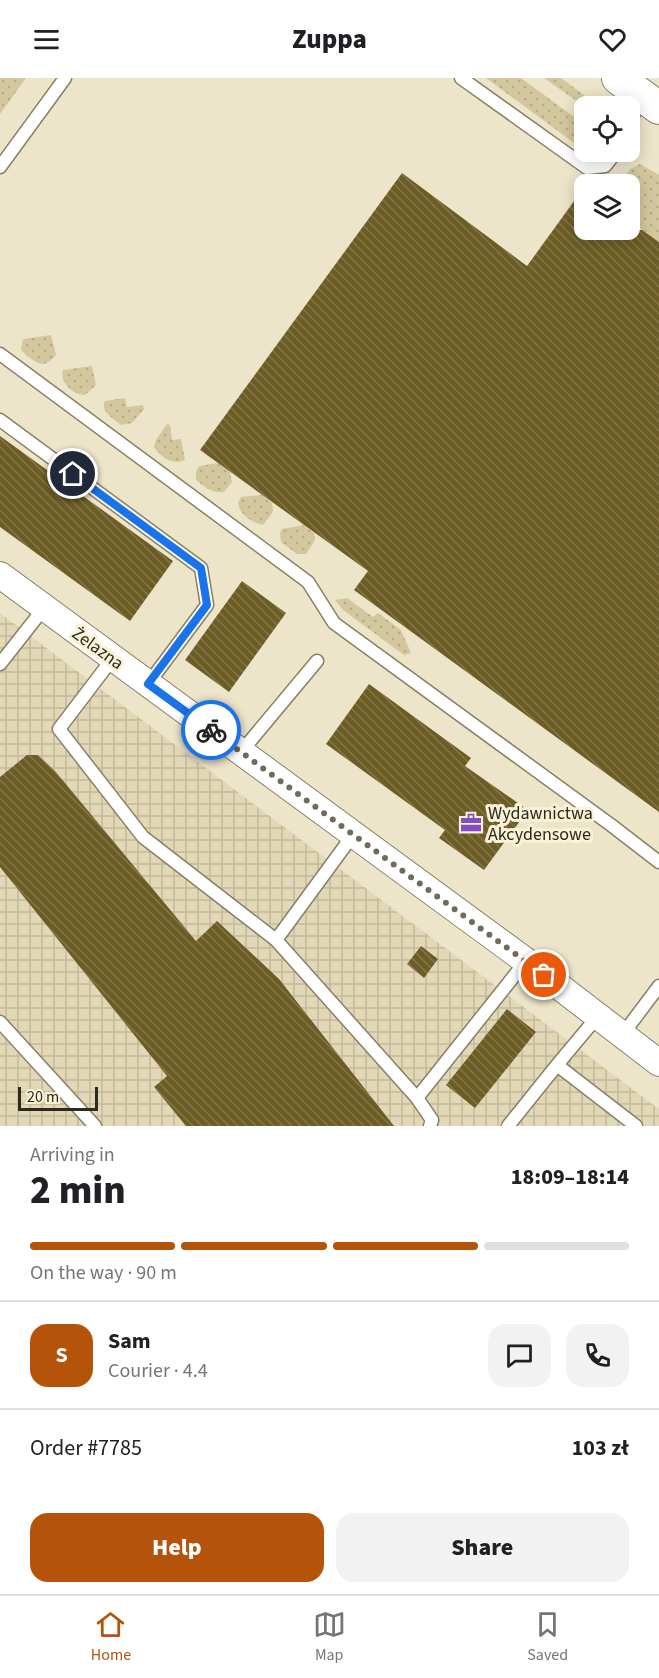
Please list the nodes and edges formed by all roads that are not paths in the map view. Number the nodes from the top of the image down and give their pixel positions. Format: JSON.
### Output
{"nodes":[{"id":1,"x":65,"y":78,"type":"edge"},
{"id":2,"x":461,"y":78,"type":"edge"},
{"id":3,"x":574,"y":159,"type":"edge"},
{"id":4,"x":579,"y":162,"type":"edge"},
{"id":5,"x":608,"y":162,"type":"edge"},
{"id":6,"x":0,"y":167,"type":"edge"},
{"id":7,"x":0,"y":354,"type":"edge"},
{"id":8,"x":0,"y":420,"type":"edge"},
{"id":9,"x":0,"y":575,"type":"edge"},
{"id":10,"x":44,"y":608,"type":"junction"},
{"id":11,"x":112,"y":658,"type":"junction"},
{"id":12,"x":317,"y":661,"type":"dead end"},
{"id":13,"x":0,"y":664,"type":"edge"},
{"id":14,"x":148,"y":684,"type":"junction"},
{"id":15,"x":241,"y":752,"type":"junction"},
{"id":16,"x":353,"y":835,"type":"junction"},
{"id":17,"x":659,"y":862,"type":"edge"},
{"id":18,"x":276,"y":940,"type":"junction"},
{"id":19,"x":526,"y":961,"type":"junction"},
{"id":20,"x":659,"y":986,"type":"edge"},
{"id":21,"x":598,"y":1016,"type":"junction"},
{"id":22,"x":0,"y":1022,"type":"edge"},
{"id":23,"x":623,"y":1034,"type":"junction"},
{"id":24,"x":659,"y":1063,"type":"edge"},
{"id":25,"x":557,"y":1065,"type":"junction"},
{"id":26,"x":417,"y":1098,"type":"junction"},
{"id":27,"x":95,"y":1126,"type":"edge"},
{"id":28,"x":430,"y":1126,"type":"edge"},
{"id":29,"x":508,"y":1126,"type":"edge"},
{"id":30,"x":636,"y":1126,"type":"edge"}],
"edges":[{"from":1,"to":6,"type":"lane"},
{"from":2,"to":3,"type":"lane"},
{"from":4,"to":5,"type":"lane"},
{"from":7,"to":17,"type":"lane"},
{"from":8,"to":14,"type":"lane"},
{"from":9,"to":10,"type":"street","name":"Żelazna"},
{"from":10,"to":11,"type":"street","name":"Żelazna"},
{"from":10,"to":13,"type":"lane"},
{"from":11,"to":14,"type":"street","name":"Żelazna"},
{"from":11,"to":18,"type":"lane"},
{"from":12,"to":15,"type":"lane"},
{"from":14,"to":15,"type":"street","name":"Żelazna"},
{"from":15,"to":16,"type":"street","name":"Żelazna"},
{"from":16,"to":18,"type":"lane"},
{"from":16,"to":19,"type":"street","name":"Żelazna"},
{"from":18,"to":26,"type":"lane"},
{"from":19,"to":21,"type":"street","name":"Żelazna"},
{"from":19,"to":26,"type":"lane"},
{"from":20,"to":23,"type":"lane"},
{"from":21,"to":23,"type":"street","name":"Żelazna"},
{"from":21,"to":25,"type":"lane"},
{"from":22,"to":27,"type":"lane"},
{"from":23,"to":24,"type":"street","name":"Żelazna"},
{"from":25,"to":29,"type":"lane"},
{"from":25,"to":30,"type":"lane"},
{"from":26,"to":28,"type":"lane"}]}
